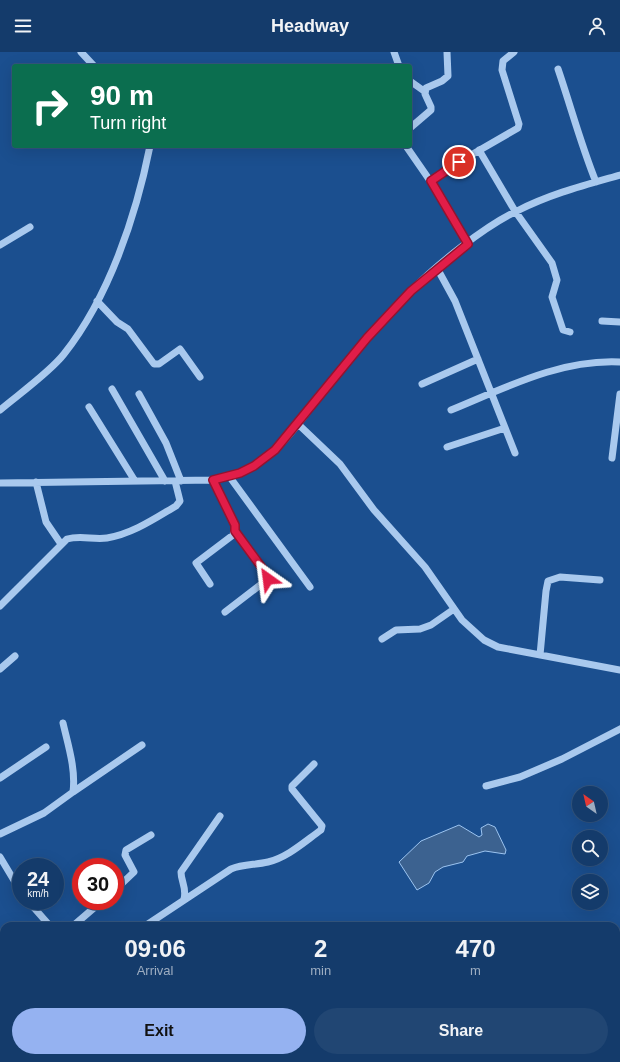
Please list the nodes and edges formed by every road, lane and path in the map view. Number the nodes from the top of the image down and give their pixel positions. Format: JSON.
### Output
{"nodes":[{"id":1,"x":81,"y":52,"type":"edge"},
{"id":2,"x":394,"y":52,"type":"edge"},
{"id":3,"x":447,"y":52,"type":"edge"},
{"id":4,"x":514,"y":52,"type":"edge"},
{"id":5,"x":92,"y":64,"type":"edge"},
{"id":6,"x":398,"y":64,"type":"edge"},
{"id":7,"x":558,"y":69,"type":"dead end"},
{"id":8,"x":412,"y":82,"type":"edge"},
{"id":9,"x":424,"y":91,"type":"junction"},
{"id":10,"x":412,"y":126,"type":"edge"},
{"id":11,"x":150,"y":148,"type":"edge"},
{"id":12,"x":407,"y":148,"type":"edge"},
{"id":13,"x":479,"y":150,"type":"junction"},
{"id":14,"x":620,"y":175,"type":"edge"},
{"id":15,"x":431,"y":181,"type":"junction"},
{"id":16,"x":596,"y":182,"type":"junction"},
{"id":17,"x":515,"y":211,"type":"junction"},
{"id":18,"x":30,"y":227,"type":"dead end"},
{"id":19,"x":468,"y":244,"type":"junction"},
{"id":20,"x":0,"y":245,"type":"edge"},
{"id":21,"x":437,"y":268,"type":"junction"},
{"id":22,"x":98,"y":301,"type":"junction"},
{"id":23,"x":602,"y":321,"type":"dead end"},
{"id":24,"x":620,"y":322,"type":"edge"},
{"id":25,"x":570,"y":332,"type":"dead end"},
{"id":26,"x":478,"y":358,"type":"junction"},
{"id":27,"x":620,"y":362,"type":"edge"},
{"id":28,"x":200,"y":377,"type":"dead end"},
{"id":29,"x":422,"y":384,"type":"dead end"},
{"id":30,"x":112,"y":389,"type":"dead end"},
{"id":31,"x":139,"y":394,"type":"dead end"},
{"id":32,"x":492,"y":394,"type":"junction"},
{"id":33,"x":620,"y":394,"type":"edge"},
{"id":34,"x":89,"y":407,"type":"dead end"},
{"id":35,"x":0,"y":410,"type":"edge"},
{"id":36,"x":451,"y":410,"type":"dead end"},
{"id":37,"x":298,"y":424,"type":"junction"},
{"id":38,"x":505,"y":428,"type":"junction"},
{"id":39,"x":447,"y":447,"type":"dead end"},
{"id":40,"x":515,"y":453,"type":"dead end"},
{"id":41,"x":612,"y":458,"type":"dead end"},
{"id":42,"x":229,"y":476,"type":"junction"},
{"id":43,"x":213,"y":480,"type":"junction"},
{"id":44,"x":135,"y":481,"type":"junction"},
{"id":45,"x":165,"y":481,"type":"junction"},
{"id":46,"x":178,"y":481,"type":"junction"},
{"id":47,"x":36,"y":482,"type":"junction"},
{"id":48,"x":0,"y":483,"type":"edge"},
{"id":49,"x":235,"y":531,"type":"junction"},
{"id":50,"x":61,"y":544,"type":"junction"},
{"id":51,"x":600,"y":580,"type":"dead end"},
{"id":52,"x":210,"y":584,"type":"dead end"},
{"id":53,"x":310,"y":587,"type":"dead end"},
{"id":54,"x":0,"y":606,"type":"edge"},
{"id":55,"x":454,"y":609,"type":"junction"},
{"id":56,"x":225,"y":612,"type":"dead end"},
{"id":57,"x":382,"y":639,"type":"dead end"},
{"id":58,"x":540,"y":655,"type":"junction"},
{"id":59,"x":15,"y":656,"type":"dead end"},
{"id":60,"x":0,"y":668,"type":"edge"},
{"id":61,"x":620,"y":670,"type":"edge"},
{"id":62,"x":63,"y":722,"type":"dead end"},
{"id":63,"x":620,"y":729,"type":"edge"},
{"id":64,"x":142,"y":745,"type":"dead end"},
{"id":65,"x":46,"y":747,"type":"dead end"},
{"id":66,"x":314,"y":764,"type":"dead end"},
{"id":67,"x":0,"y":778,"type":"edge"},
{"id":68,"x":486,"y":786,"type":"dead end"},
{"id":69,"x":73,"y":792,"type":"junction"},
{"id":70,"x":220,"y":816,"type":"dead end"},
{"id":71,"x":0,"y":834,"type":"edge"},
{"id":72,"x":151,"y":835,"type":"dead end"},
{"id":73,"x":0,"y":857,"type":"edge"},
{"id":74,"x":12,"y":877,"type":"edge"},
{"id":75,"x":124,"y":881,"type":"edge"},
{"id":76,"x":184,"y":899,"type":"junction"},
{"id":77,"x":36,"y":910,"type":"edge"},
{"id":78,"x":92,"y":910,"type":"edge"},
{"id":79,"x":46,"y":922,"type":"edge"},
{"id":80,"x":78,"y":922,"type":"edge"},
{"id":81,"x":151,"y":922,"type":"edge"}],
"edges":[{"from":1,"to":5,"type":"street"},
{"from":2,"to":6,"type":"street"},
{"from":3,"to":9,"type":"street"},
{"from":4,"to":13,"type":"street"},
{"from":7,"to":16,"type":"street"},
{"from":8,"to":9,"type":"street"},
{"from":9,"to":10,"type":"street"},
{"from":11,"to":22,"type":"street"},
{"from":12,"to":15,"type":"street"},
{"from":13,"to":15,"type":"street"},
{"from":13,"to":17,"type":"street"},
{"from":14,"to":16,"type":"street"},
{"from":15,"to":19,"type":"street"},
{"from":16,"to":17,"type":"street"},
{"from":17,"to":19,"type":"street"},
{"from":17,"to":25,"type":"street"},
{"from":18,"to":20,"type":"street"},
{"from":19,"to":21,"type":"street"},
{"from":21,"to":26,"type":"street"},
{"from":21,"to":37,"type":"street"},
{"from":22,"to":28,"type":"street"},
{"from":22,"to":35,"type":"street"},
{"from":23,"to":24,"type":"street"},
{"from":26,"to":29,"type":"street"},
{"from":26,"to":32,"type":"street"},
{"from":27,"to":32,"type":"street"},
{"from":30,"to":45,"type":"street"},
{"from":31,"to":46,"type":"street"},
{"from":32,"to":36,"type":"street"},
{"from":32,"to":38,"type":"street"},
{"from":33,"to":41,"type":"street"},
{"from":34,"to":44,"type":"street"},
{"from":37,"to":42,"type":"street"},
{"from":37,"to":55,"type":"street"},
{"from":38,"to":39,"type":"street"},
{"from":38,"to":40,"type":"street"},
{"from":42,"to":43,"type":"street"},
{"from":42,"to":53,"type":"street"},
{"from":43,"to":46,"type":"street"},
{"from":43,"to":49,"type":"street"},
{"from":44,"to":45,"type":"street"},
{"from":44,"to":47,"type":"street"},
{"from":45,"to":46,"type":"street"},
{"from":46,"to":50,"type":"street"},
{"from":47,"to":48,"type":"street"},
{"from":47,"to":50,"type":"street"},
{"from":49,"to":52,"type":"street"},
{"from":49,"to":56,"type":"street"},
{"from":50,"to":54,"type":"street"},
{"from":51,"to":58,"type":"street"},
{"from":55,"to":57,"type":"street"},
{"from":55,"to":58,"type":"street"},
{"from":58,"to":61,"type":"street"},
{"from":59,"to":60,"type":"street"},
{"from":62,"to":69,"type":"street"},
{"from":63,"to":68,"type":"street"},
{"from":64,"to":69,"type":"street"},
{"from":65,"to":67,"type":"street"},
{"from":66,"to":76,"type":"street"},
{"from":69,"to":71,"type":"street"},
{"from":70,"to":76,"type":"street"},
{"from":72,"to":75,"type":"street"},
{"from":73,"to":74,"type":"street"},
{"from":76,"to":81,"type":"street"},
{"from":77,"to":79,"type":"street"},
{"from":78,"to":80,"type":"street"}]}
